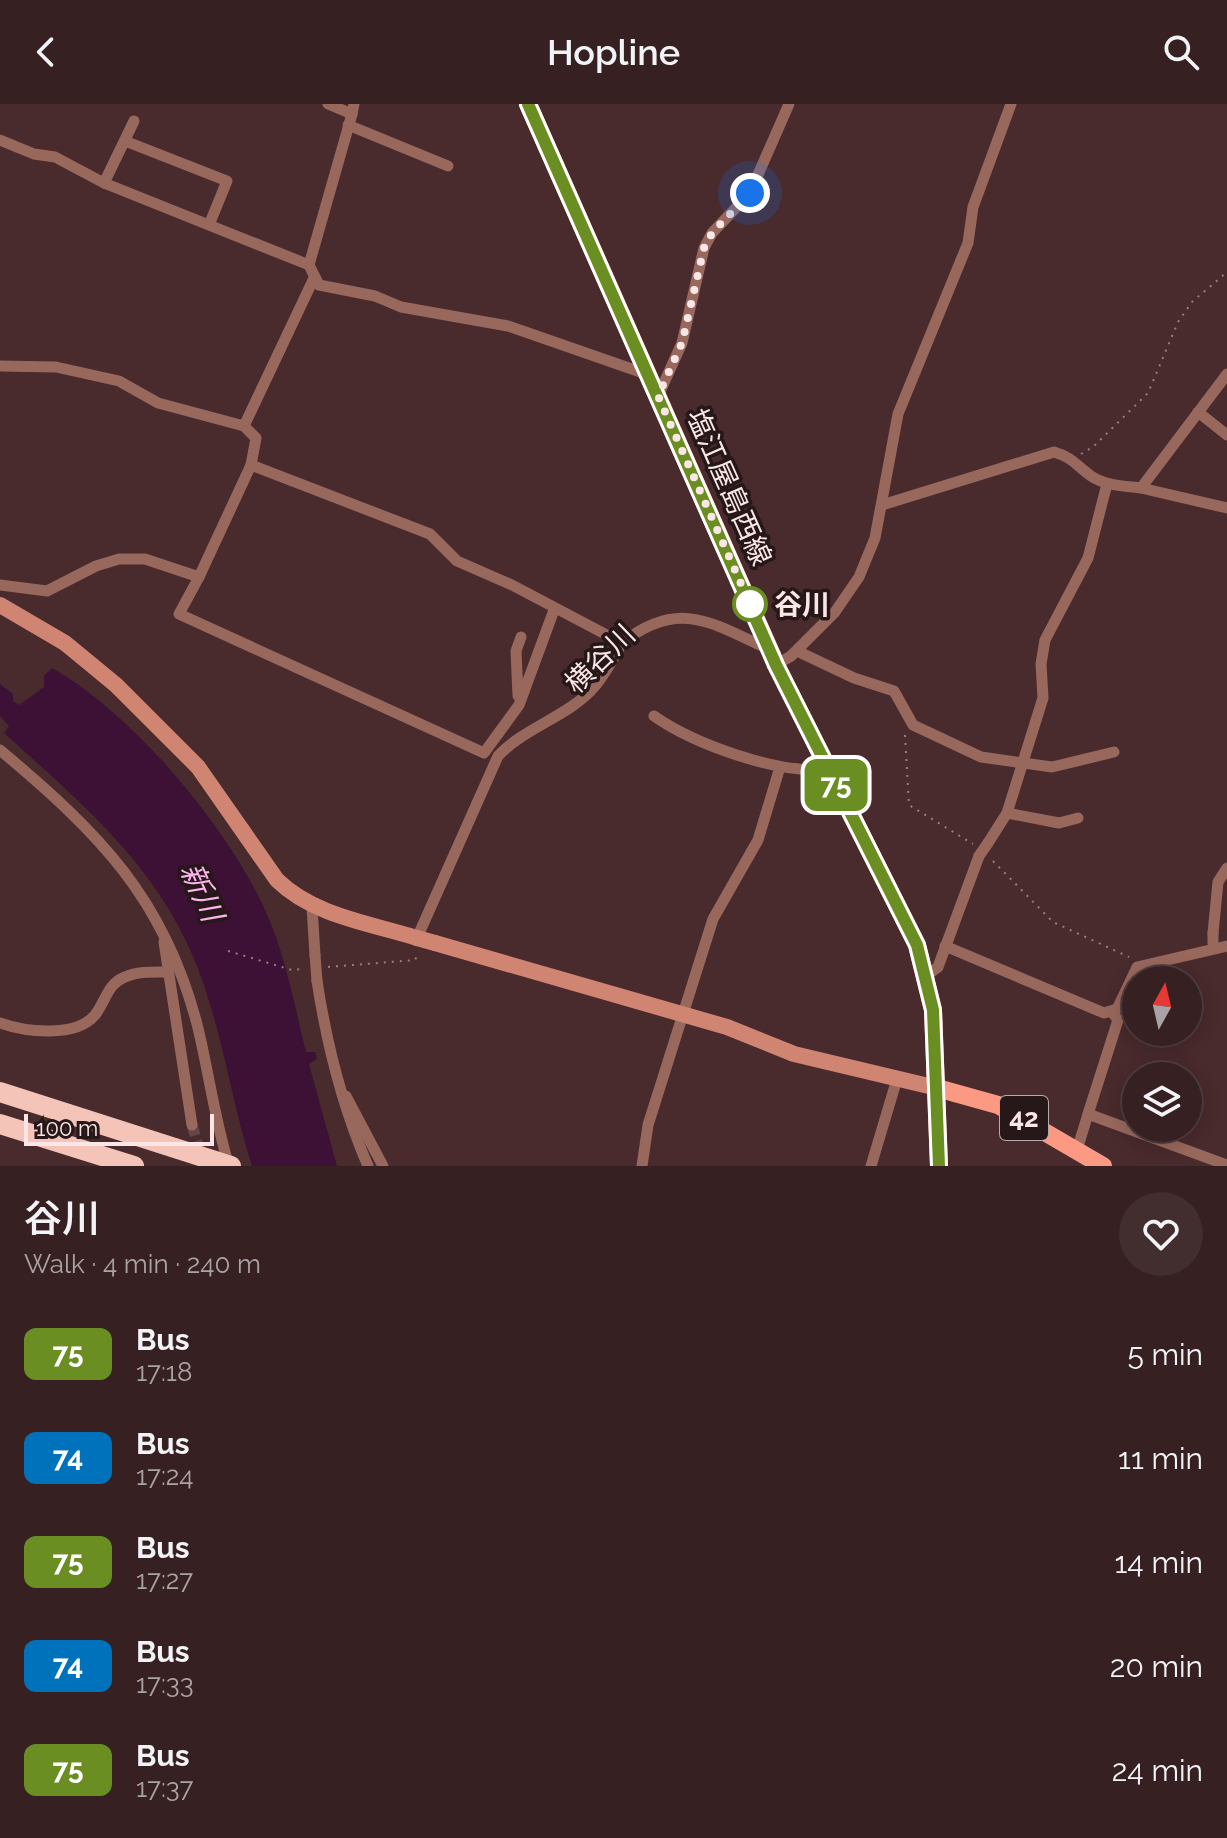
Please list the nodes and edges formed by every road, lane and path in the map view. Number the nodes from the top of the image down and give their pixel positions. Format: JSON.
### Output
{"nodes":[{"id":1,"x":328,"y":104,"type":"edge"},
{"id":2,"x":528,"y":104,"type":"edge"},
{"id":3,"x":789,"y":104,"type":"edge"},
{"id":4,"x":1011,"y":104,"type":"edge"},
{"id":5,"x":351,"y":114,"type":"edge"},
{"id":6,"x":134,"y":121,"type":"dead end"},
{"id":7,"x":0,"y":140,"type":"edge"},
{"id":8,"x":125,"y":141,"type":"junction"},
{"id":9,"x":448,"y":166,"type":"dead end"},
{"id":10,"x":104,"y":183,"type":"junction"},
{"id":11,"x":209,"y":225,"type":"junction"},
{"id":12,"x":309,"y":265,"type":"junction"},
{"id":13,"x":1227,"y":272,"type":"edge"},
{"id":14,"x":314,"y":278,"type":"junction"},
{"id":15,"x":0,"y":366,"type":"edge"},
{"id":16,"x":1227,"y":374,"type":"edge"},
{"id":17,"x":649,"y":375,"type":"junction"},
{"id":18,"x":658,"y":396,"type":"junction"},
{"id":19,"x":1198,"y":412,"type":"junction"},
{"id":20,"x":244,"y":426,"type":"junction"},
{"id":21,"x":1227,"y":435,"type":"edge"},
{"id":22,"x":1073,"y":458,"type":"junction"},
{"id":23,"x":251,"y":465,"type":"junction"},
{"id":24,"x":1107,"y":484,"type":"junction"},
{"id":25,"x":1141,"y":488,"type":"junction"},
{"id":26,"x":882,"y":505,"type":"junction"},
{"id":27,"x":1227,"y":508,"type":"edge"},
{"id":28,"x":199,"y":577,"type":"junction"},
{"id":29,"x":0,"y":585,"type":"edge"},
{"id":30,"x":0,"y":605,"type":"edge"},
{"id":31,"x":554,"y":610,"type":"junction"},
{"id":32,"x":521,"y":637,"type":"dead end"},
{"id":33,"x":622,"y":643,"type":"junction"},
{"id":34,"x":781,"y":656,"type":"junction"},
{"id":35,"x":519,"y":705,"type":"junction"},
{"id":36,"x":654,"y":716,"type":"dead end"},
{"id":37,"x":903,"y":725,"type":"dead end"},
{"id":38,"x":0,"y":750,"type":"edge"},
{"id":39,"x":1114,"y":752,"type":"dead end"},
{"id":40,"x":498,"y":756,"type":"junction"},
{"id":41,"x":1024,"y":761,"type":"junction"},
{"id":42,"x":780,"y":767,"type":"junction"},
{"id":43,"x":828,"y":769,"type":"junction"},
{"id":44,"x":1007,"y":813,"type":"junction"},
{"id":45,"x":1078,"y":818,"type":"dead end"},
{"id":46,"x":982,"y":850,"type":"junction"},
{"id":47,"x":1227,"y":868,"type":"edge"},
{"id":48,"x":312,"y":907,"type":"junction"},
{"id":49,"x":162,"y":925,"type":"junction"},
{"id":50,"x":1213,"y":942,"type":"junction"},
{"id":51,"x":424,"y":943,"type":"junction"},
{"id":52,"x":945,"y":946,"type":"junction"},
{"id":53,"x":1227,"y":946,"type":"edge"},
{"id":54,"x":228,"y":951,"type":"dead end"},
{"id":55,"x":1132,"y":959,"type":"dead end"},
{"id":56,"x":321,"y":967,"type":"dead end"},
{"id":57,"x":307,"y":968,"type":"dead end"},
{"id":58,"x":168,"y":972,"type":"junction"},
{"id":59,"x":926,"y":976,"type":"junction"},
{"id":60,"x":1112,"y":1012,"type":"junction"},
{"id":61,"x":684,"y":1014,"type":"junction"},
{"id":62,"x":0,"y":1023,"type":"edge"},
{"id":63,"x":335,"y":1077,"type":"junction"},
{"id":64,"x":897,"y":1079,"type":"junction"},
{"id":65,"x":937,"y":1088,"type":"junction"},
{"id":66,"x":0,"y":1092,"type":"edge"},
{"id":67,"x":0,"y":1103,"type":"edge"},
{"id":68,"x":1088,"y":1114,"type":"junction"},
{"id":69,"x":0,"y":1124,"type":"edge"},
{"id":70,"x":192,"y":1125,"type":"tunnel mouth"},
{"id":71,"x":0,"y":1135,"type":"edge"},
{"id":72,"x":1077,"y":1150,"type":"junction"},
{"id":73,"x":1227,"y":1165,"type":"edge"},
{"id":74,"x":98,"y":1166,"type":"edge"},
{"id":75,"x":134,"y":1166,"type":"edge"},
{"id":76,"x":197,"y":1166,"type":"edge"},
{"id":77,"x":229,"y":1166,"type":"edge"},
{"id":78,"x":368,"y":1166,"type":"edge"},
{"id":79,"x":383,"y":1166,"type":"edge"},
{"id":80,"x":642,"y":1166,"type":"edge"},
{"id":81,"x":871,"y":1166,"type":"edge"},
{"id":82,"x":939,"y":1166,"type":"edge"},
{"id":83,"x":1103,"y":1166,"type":"edge"}],
"edges":[{"from":1,"to":5,"type":"street"},
{"from":2,"to":17,"type":"main road","name":"塩江屋島西線"},
{"from":3,"to":18,"type":"street"},
{"from":4,"to":26,"type":"street"},
{"from":5,"to":9,"type":"street"},
{"from":5,"to":12,"type":"street"},
{"from":6,"to":8,"type":"street"},
{"from":7,"to":10,"type":"street"},
{"from":8,"to":10,"type":"street"},
{"from":8,"to":11,"type":"street"},
{"from":10,"to":11,"type":"street"},
{"from":11,"to":12,"type":"street"},
{"from":12,"to":14,"type":"street"},
{"from":13,"to":22,"type":"path"},
{"from":14,"to":17,"type":"street"},
{"from":14,"to":20,"type":"street"},
{"from":15,"to":20,"type":"street"},
{"from":16,"to":19,"type":"street"},
{"from":17,"to":18,"type":"main road","name":"塩江屋島西線"},
{"from":18,"to":34,"type":"main road","name":"塩江屋島西線"},
{"from":19,"to":21,"type":"street"},
{"from":19,"to":25,"type":"street"},
{"from":20,"to":23,"type":"street"},
{"from":22,"to":24,"type":"street"},
{"from":22,"to":26,"type":"street"},
{"from":23,"to":28,"type":"street"},
{"from":23,"to":31,"type":"street"},
{"from":24,"to":25,"type":"street"},
{"from":24,"to":41,"type":"street"},
{"from":25,"to":27,"type":"street"},
{"from":26,"to":34,"type":"street"},
{"from":28,"to":29,"type":"street"},
{"from":28,"to":35,"type":"street"},
{"from":30,"to":48,"type":"street"},
{"from":31,"to":33,"type":"street"},
{"from":31,"to":35,"type":"street"},
{"from":32,"to":35,"type":"street"},
{"from":33,"to":34,"type":"street"},
{"from":33,"to":40,"type":"street"},
{"from":34,"to":41,"type":"street"},
{"from":34,"to":43,"type":"main road","name":"塩江屋島西線"},
{"from":35,"to":40,"type":"street"},
{"from":36,"to":42,"type":"street"},
{"from":37,"to":46,"type":"path"},
{"from":38,"to":49,"type":"street"},
{"from":39,"to":41,"type":"street"},
{"from":40,"to":51,"type":"street"},
{"from":41,"to":44,"type":"street"},
{"from":42,"to":43,"type":"street"},
{"from":42,"to":61,"type":"street"},
{"from":43,"to":59,"type":"main road","name":"塩江屋島西線"},
{"from":44,"to":45,"type":"street"},
{"from":44,"to":46,"type":"street"},
{"from":46,"to":52,"type":"street"},
{"from":46,"to":55,"type":"path"},
{"from":47,"to":50,"type":"street"},
{"from":48,"to":51,"type":"street"},
{"from":48,"to":63,"type":"street","bridge":true},
{"from":49,"to":58,"type":"street"},
{"from":49,"to":77,"type":"street"},
{"from":50,"to":53,"type":"street"},
{"from":50,"to":60,"type":"street"},
{"from":51,"to":56,"type":"path"},
{"from":51,"to":61,"type":"street"},
{"from":52,"to":59,"type":"street"},
{"from":52,"to":60,"type":"street"},
{"from":54,"to":57,"type":"path"},
{"from":58,"to":62,"type":"street"},
{"from":58,"to":70,"type":"street"},
{"from":59,"to":65,"type":"main road","name":"塩江屋島西線"},
{"from":60,"to":68,"type":"street"},
{"from":61,"to":64,"type":"street"},
{"from":61,"to":80,"type":"street"},
{"from":63,"to":78,"type":"street"},
{"from":63,"to":79,"type":"street"},
{"from":64,"to":65,"type":"street"},
{"from":64,"to":81,"type":"street"},
{"from":65,"to":72,"type":"main road","number":"42"},
{"from":65,"to":82,"type":"main road","name":"塩江屋島西線"},
{"from":66,"to":77,"type":"highway"},
{"from":67,"to":76,"type":"highway"},
{"from":68,"to":72,"type":"street"},
{"from":68,"to":73,"type":"street"},
{"from":69,"to":75,"type":"highway"},
{"from":71,"to":74,"type":"highway"},
{"from":72,"to":83,"type":"main road","number":"42"}]}
